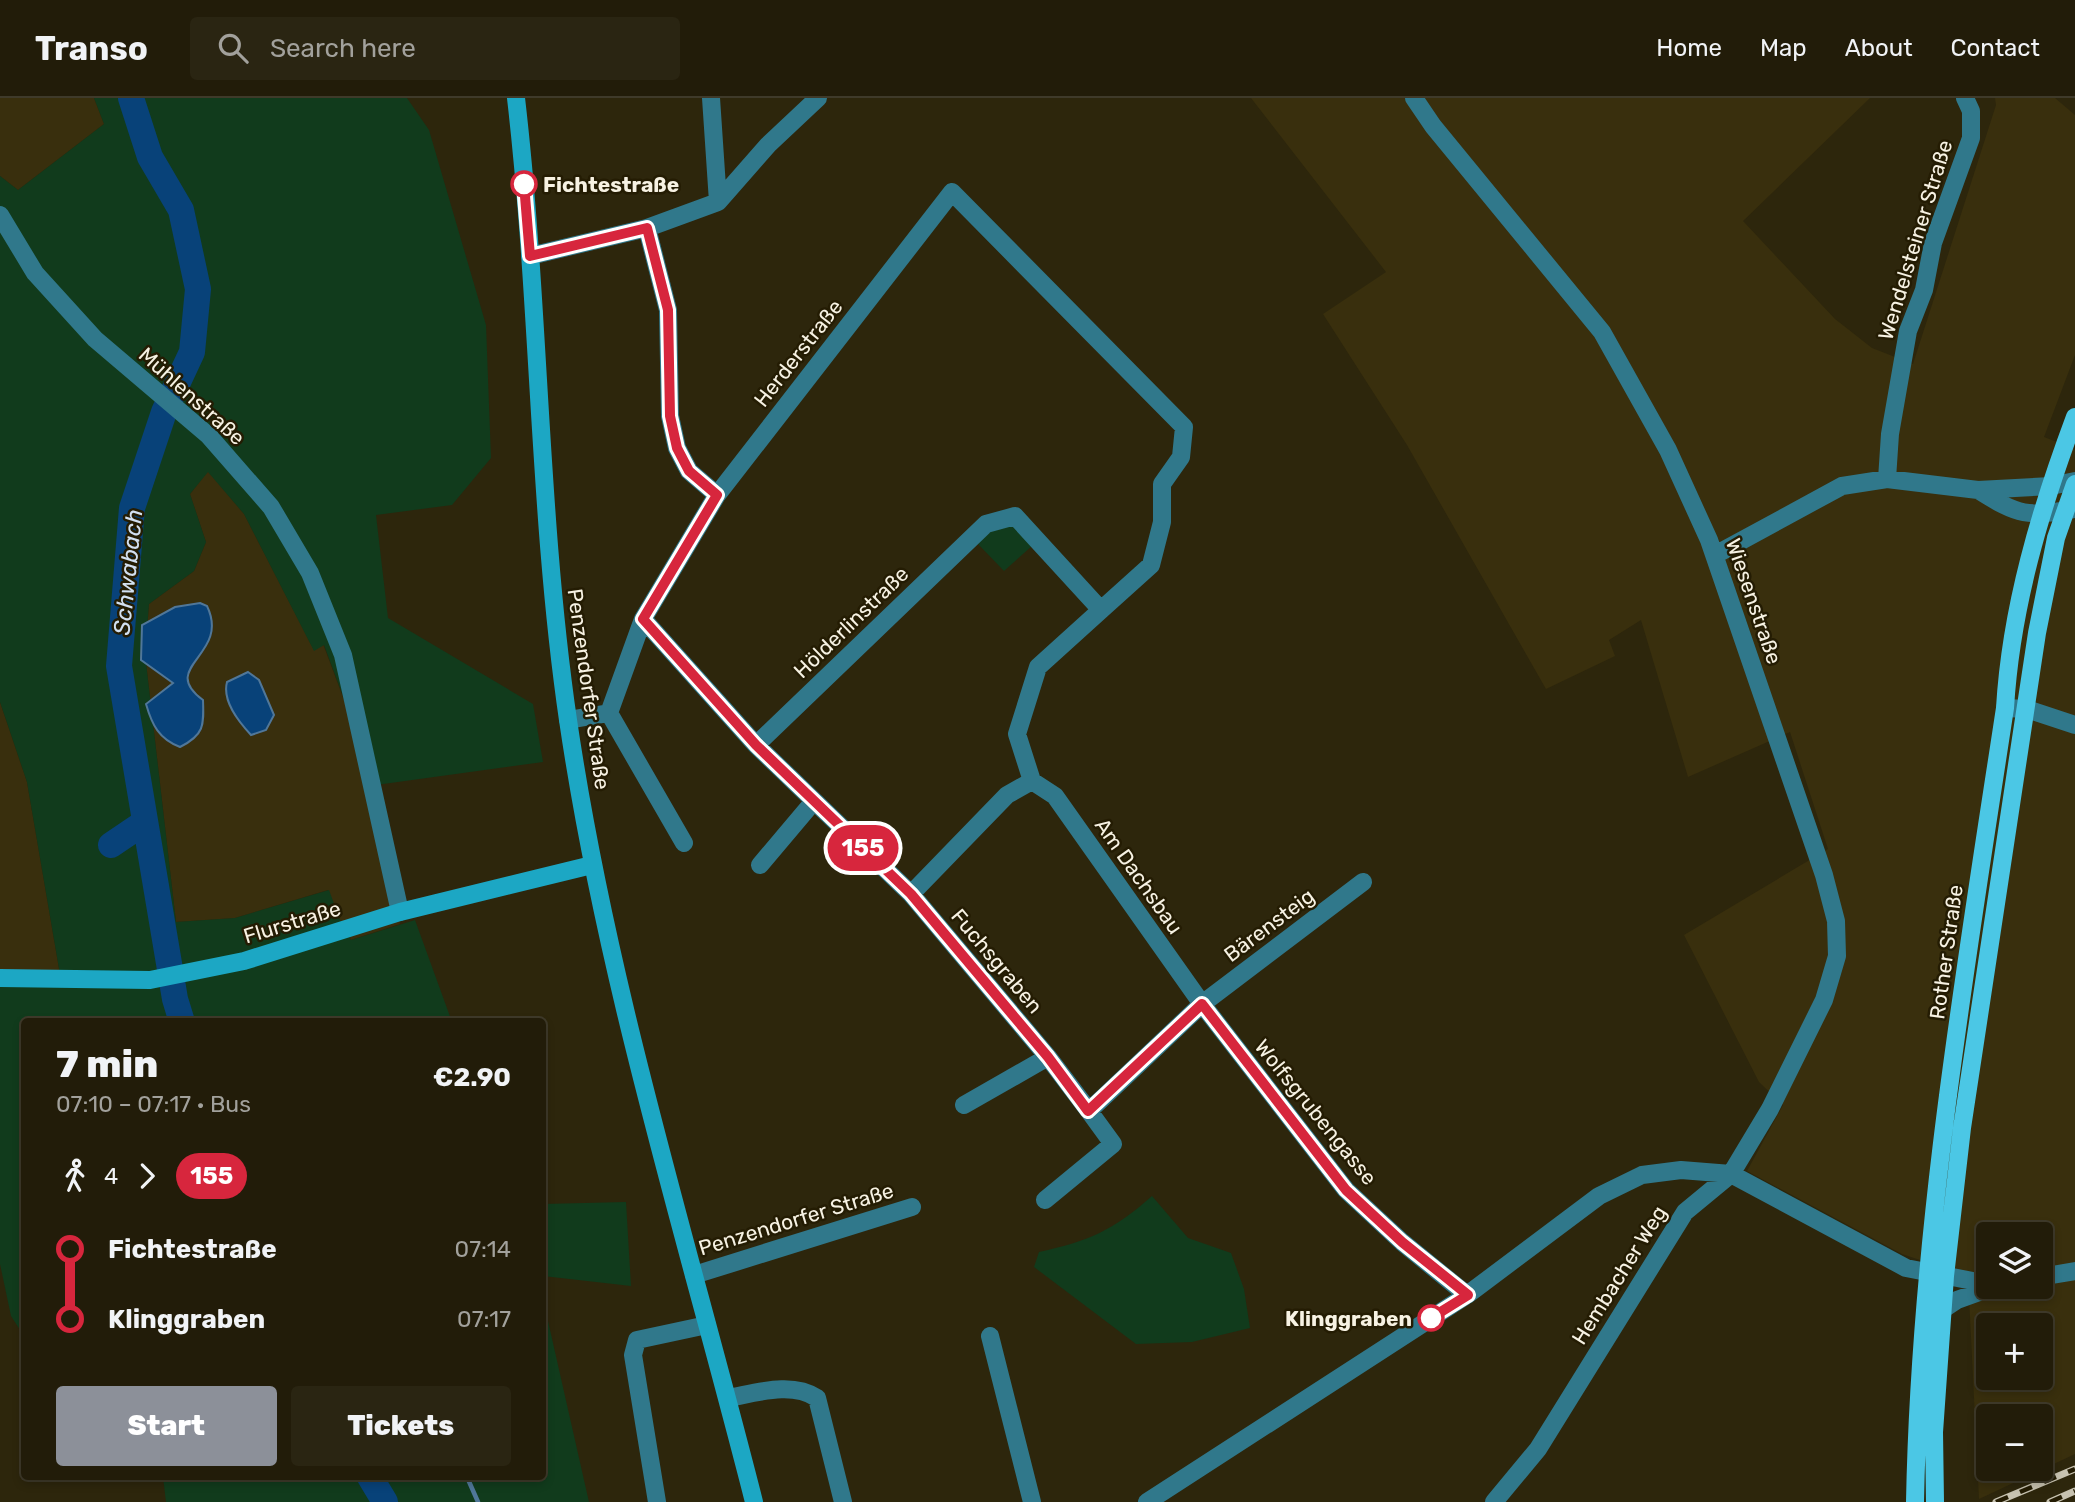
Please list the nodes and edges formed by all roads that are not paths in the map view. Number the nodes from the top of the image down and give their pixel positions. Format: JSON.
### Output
{"nodes":[{"id":1,"x":516,"y":98,"type":"edge"},
{"id":2,"x":711,"y":98,"type":"edge"},
{"id":3,"x":818,"y":98,"type":"edge"},
{"id":4,"x":1414,"y":98,"type":"edge"},
{"id":5,"x":1965,"y":98,"type":"edge"},
{"id":6,"x":718,"y":202,"type":"junction"},
{"id":7,"x":0,"y":215,"type":"edge"},
{"id":8,"x":647,"y":228,"type":"junction"},
{"id":9,"x":530,"y":256,"type":"junction"},
{"id":10,"x":2075,"y":417,"type":"edge"},
{"id":11,"x":1887,"y":479,"type":"junction"},
{"id":12,"x":2075,"y":482,"type":"edge"},
{"id":13,"x":2051,"y":486,"type":"junction"},
{"id":14,"x":1978,"y":490,"type":"junction"},
{"id":15,"x":717,"y":495,"type":"junction"},
{"id":16,"x":2071,"y":510,"type":"edge"},
{"id":17,"x":2040,"y":516,"type":"junction"},
{"id":18,"x":1715,"y":555,"type":"junction"},
{"id":19,"x":1101,"y":610,"type":"junction"},
{"id":20,"x":643,"y":619,"type":"junction"},
{"id":21,"x":2005,"y":708,"type":"junction"},
{"id":22,"x":2027,"y":709,"type":"junction"},
{"id":23,"x":609,"y":713,"type":"junction"},
{"id":24,"x":568,"y":720,"type":"junction"},
{"id":25,"x":2075,"y":725,"type":"edge"},
{"id":26,"x":756,"y":745,"type":"junction"},
{"id":27,"x":1032,"y":781,"type":"junction"},
{"id":28,"x":814,"y":801,"type":"junction"},
{"id":29,"x":684,"y":843,"type":"dead end"},
{"id":30,"x":592,"y":865,"type":"junction"},
{"id":31,"x":760,"y":865,"type":"dead end"},
{"id":32,"x":1363,"y":882,"type":"dead end"},
{"id":33,"x":911,"y":894,"type":"junction"},
{"id":34,"x":400,"y":912,"type":"junction"},
{"id":35,"x":0,"y":978,"type":"edge"},
{"id":36,"x":1202,"y":1004,"type":"junction"},
{"id":37,"x":1048,"y":1057,"type":"junction"},
{"id":38,"x":964,"y":1105,"type":"dead end"},
{"id":39,"x":1088,"y":1111,"type":"junction"},
{"id":40,"x":1731,"y":1174,"type":"junction"},
{"id":41,"x":1045,"y":1200,"type":"dead end"},
{"id":42,"x":912,"y":1207,"type":"dead end"},
{"id":43,"x":2075,"y":1271,"type":"edge"},
{"id":44,"x":694,"y":1275,"type":"junction"},
{"id":45,"x":1936,"y":1275,"type":"junction"},
{"id":46,"x":2053,"y":1275,"type":"edge"},
{"id":47,"x":1976,"y":1282,"type":"edge"},
{"id":48,"x":1976,"y":1293,"type":"edge"},
{"id":49,"x":1468,"y":1295,"type":"junction"},
{"id":50,"x":1942,"y":1310,"type":"junction"},
{"id":51,"x":706,"y":1325,"type":"junction"},
{"id":52,"x":990,"y":1336,"type":"dead end"},
{"id":53,"x":728,"y":1398,"type":"junction"},
{"id":54,"x":657,"y":1502,"type":"edge"},
{"id":55,"x":754,"y":1502,"type":"edge"},
{"id":56,"x":844,"y":1502,"type":"edge"},
{"id":57,"x":1032,"y":1502,"type":"edge"},
{"id":58,"x":1147,"y":1502,"type":"edge"},
{"id":59,"x":1494,"y":1502,"type":"edge"},
{"id":60,"x":1914,"y":1502,"type":"edge"},
{"id":61,"x":1935,"y":1502,"type":"edge"}],
"edges":[{"from":1,"to":9,"type":"main road","name":"Penzendorfer Straße"},
{"from":2,"to":6,"type":"street"},
{"from":3,"to":6,"type":"street"},
{"from":4,"to":18,"type":"street","name":"Wiesenstraße"},
{"from":5,"to":11,"type":"street","name":"Wendelsteiner Straße"},
{"from":6,"to":8,"type":"street"},
{"from":7,"to":34,"type":"street","name":"Mühlenstraße"},
{"from":8,"to":9,"type":"street"},
{"from":8,"to":15,"type":"street"},
{"from":9,"to":24,"type":"main road","name":"Penzendorfer Straße"},
{"from":10,"to":13,"type":"main road","name":"Rother Straße"},
{"from":11,"to":14,"type":"street"},
{"from":11,"to":18,"type":"street"},
{"from":12,"to":13,"type":"street"},
{"from":12,"to":16,"type":"main road","name":"Rother Straße"},
{"from":13,"to":14,"type":"street"},
{"from":13,"to":17,"type":"main road","name":"Rother Straße"},
{"from":14,"to":17,"type":"street"},
{"from":15,"to":19,"type":"street","name":"Herderstraße"},
{"from":15,"to":20,"type":"street","name":"Herderstraße"},
{"from":16,"to":17,"type":"street"},
{"from":16,"to":22,"type":"main road","name":"Rother Straße"},
{"from":17,"to":21,"type":"main road","name":"Rother Straße"},
{"from":18,"to":40,"type":"street","name":"Wiesenstraße"},
{"from":19,"to":26,"type":"street","name":"Hölderlinstraße"},
{"from":19,"to":27,"type":"street"},
{"from":20,"to":23,"type":"street","name":"Herderstraße"},
{"from":20,"to":26,"type":"street"},
{"from":21,"to":22,"type":"street"},
{"from":21,"to":45,"type":"main road","name":"Rother Straße"},
{"from":22,"to":25,"type":"street"},
{"from":22,"to":45,"type":"main road","name":"Rother Straße"},
{"from":23,"to":24,"type":"street"},
{"from":23,"to":29,"type":"street"},
{"from":24,"to":30,"type":"main road","name":"Penzendorfer Straße"},
{"from":26,"to":28,"type":"street","name":"Fuchsgraben"},
{"from":27,"to":33,"type":"street"},
{"from":27,"to":36,"type":"street","name":"Am Dachsbau"},
{"from":28,"to":31,"type":"street"},
{"from":28,"to":33,"type":"street","name":"Fuchsgraben"},
{"from":30,"to":34,"type":"main road","name":"Flurstraße"},
{"from":30,"to":44,"type":"main road","name":"Penzendorfer Straße"},
{"from":32,"to":36,"type":"street","name":"Bärensteig"},
{"from":33,"to":37,"type":"street","name":"Fuchsgraben"},
{"from":34,"to":35,"type":"main road","name":"Flurstraße"},
{"from":36,"to":39,"type":"street"},
{"from":36,"to":49,"type":"street","name":"Wolfsgrubengasse"},
{"from":37,"to":38,"type":"street"},
{"from":37,"to":39,"type":"street","name":"Fuchsgraben"},
{"from":39,"to":41,"type":"street","name":"Fuchsgraben"},
{"from":40,"to":45,"type":"street"},
{"from":40,"to":49,"type":"street"},
{"from":40,"to":59,"type":"street","name":"Hembacher Weg"},
{"from":42,"to":44,"type":"street","name":"Penzendorfer Straße"},
{"from":43,"to":46,"type":"street"},
{"from":44,"to":51,"type":"main road","name":"Penzendorfer Straße"},
{"from":45,"to":47,"type":"street"},
{"from":45,"to":50,"type":"main road","name":"Rother Straße"},
{"from":45,"to":60,"type":"main road","name":"Rother Straße"},
{"from":48,"to":50,"type":"street"},
{"from":49,"to":58,"type":"street"},
{"from":50,"to":61,"type":"main road","name":"Rother Straße"},
{"from":51,"to":53,"type":"main road","name":"Penzendorfer Straße"},
{"from":51,"to":54,"type":"street"},
{"from":52,"to":57,"type":"street"},
{"from":53,"to":55,"type":"main road","name":"Penzendorfer Straße"},
{"from":53,"to":56,"type":"street"}]}
